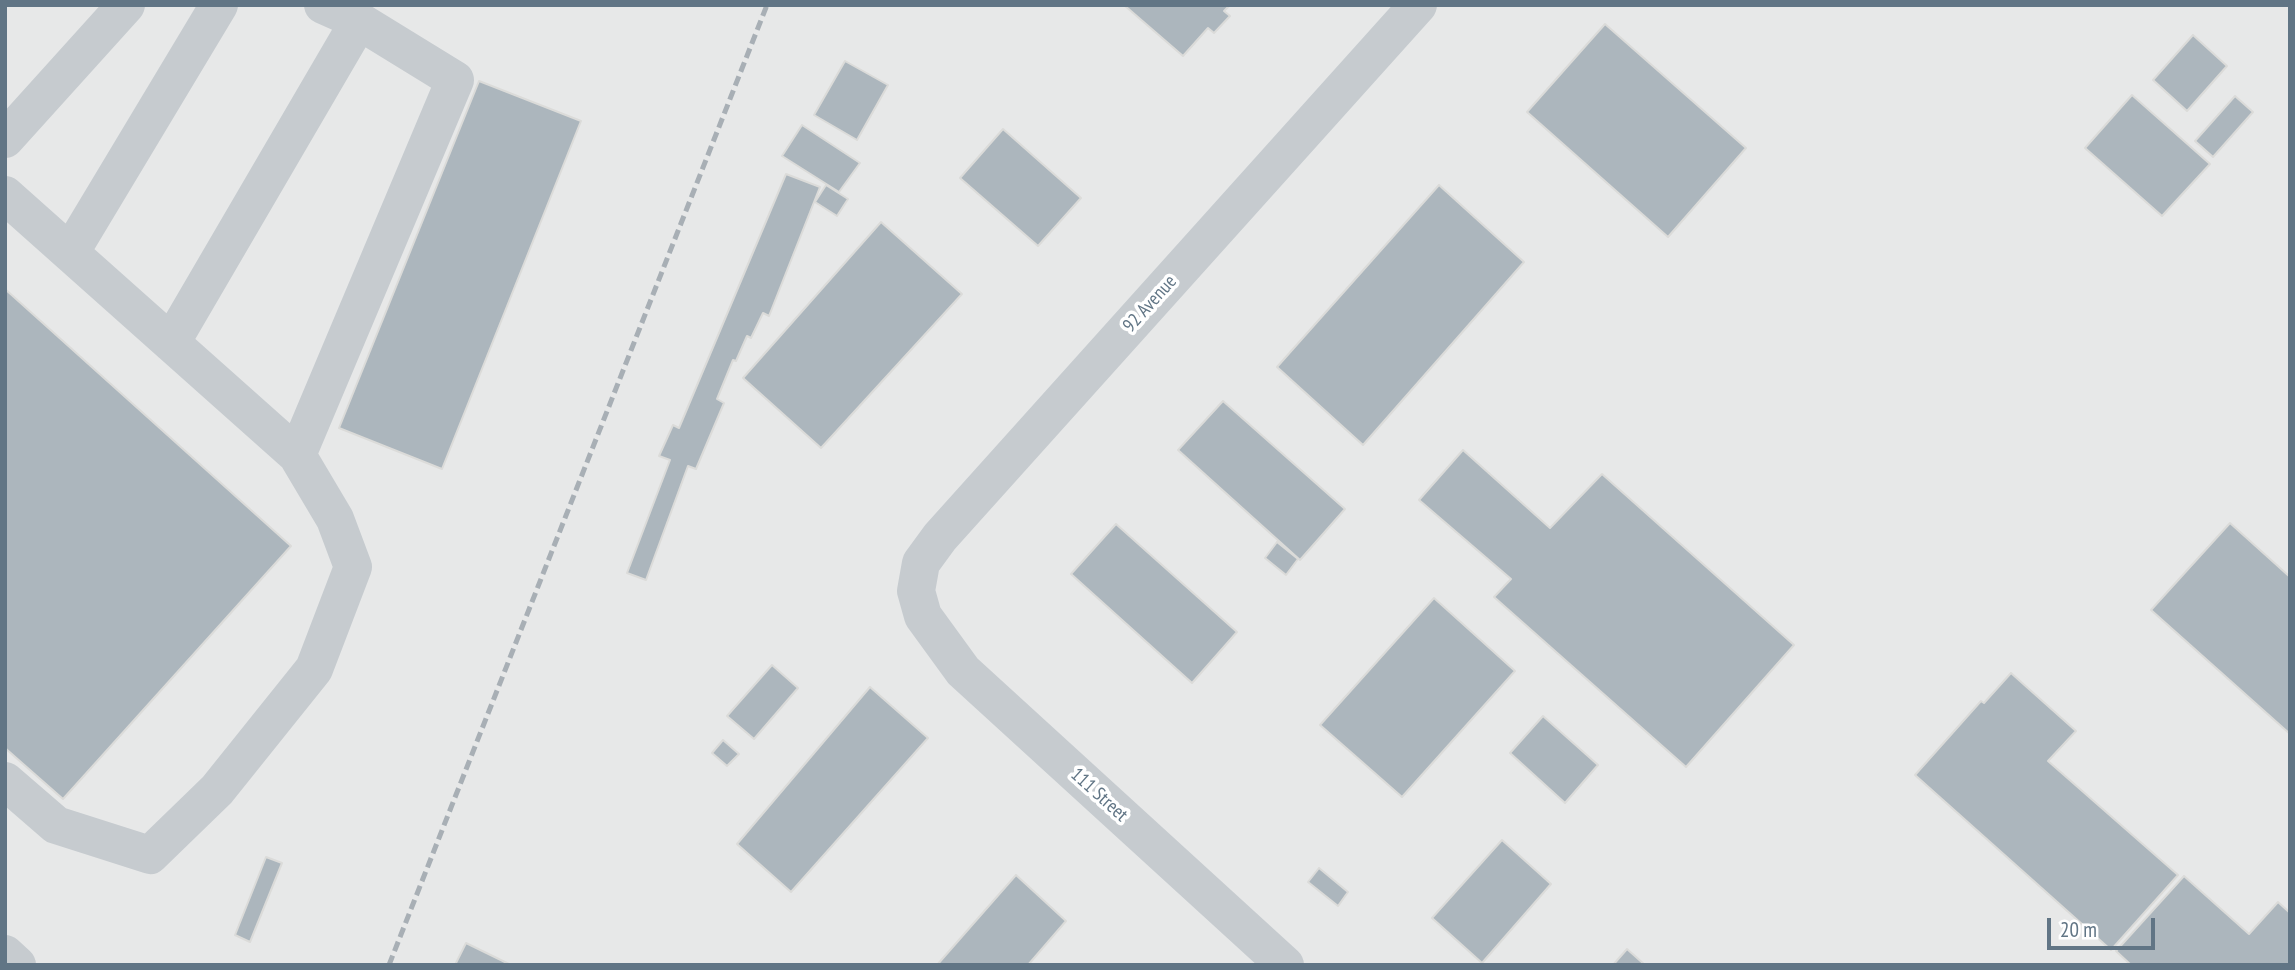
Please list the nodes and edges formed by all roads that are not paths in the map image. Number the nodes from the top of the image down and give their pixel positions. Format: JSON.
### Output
{"nodes":[{"id":1,"x":126,"y":5,"type":"edge"},
{"id":2,"x":219,"y":5,"type":"edge"},
{"id":3,"x":323,"y":5,"type":"edge"},
{"id":4,"x":1418,"y":5,"type":"edge"},
{"id":5,"x":359,"y":21,"type":"junction"},
{"id":6,"x":5,"y":139,"type":"edge"},
{"id":7,"x":5,"y":195,"type":"edge"},
{"id":8,"x":70,"y":253,"type":"junction"},
{"id":9,"x":171,"y":343,"type":"junction"},
{"id":10,"x":297,"y":455,"type":"junction"},
{"id":11,"x":923,"y":616,"type":"joint"},
{"id":12,"x":5,"y":781,"type":"edge"},
{"id":13,"x":5,"y":954,"type":"edge"},
{"id":14,"x":17,"y":965,"type":"edge"},
{"id":15,"x":1285,"y":965,"type":"edge"}],
"edges":[{"from":1,"to":6,"type":"street"},
{"from":2,"to":8,"type":"street"},
{"from":3,"to":5,"type":"street"},
{"from":4,"to":11,"type":"street","name":"92 Avenue"},
{"from":5,"to":9,"type":"street"},
{"from":5,"to":10,"type":"street"},
{"from":7,"to":8,"type":"street"},
{"from":8,"to":9,"type":"street"},
{"from":9,"to":10,"type":"street"},
{"from":10,"to":12,"type":"street"},
{"from":11,"to":15,"type":"street","name":"111 Street"},
{"from":13,"to":14,"type":"street"}]}
